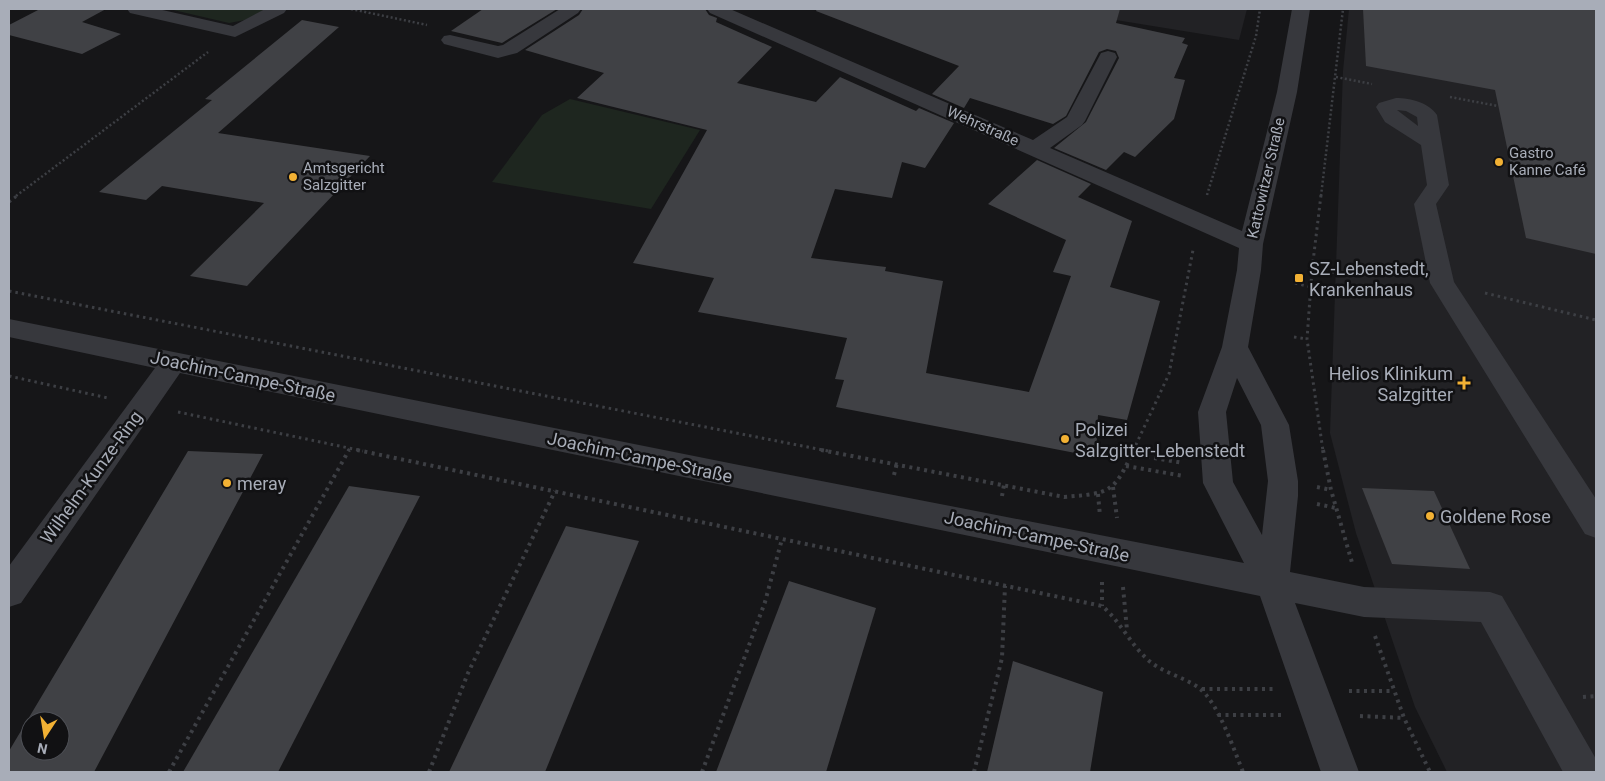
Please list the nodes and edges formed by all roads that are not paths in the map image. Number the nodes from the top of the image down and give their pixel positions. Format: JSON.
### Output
{"nodes":[{"id":1,"x":136,"y":9,"type":"edge"},
{"id":2,"x":278,"y":9,"type":"edge"},
{"id":3,"x":572,"y":9,"type":"edge"},
{"id":4,"x":716,"y":9,"type":"edge"},
{"id":5,"x":1301,"y":9,"type":"edge"},
{"id":6,"x":450,"y":40,"type":"dead end"},
{"id":7,"x":1108,"y":57,"type":"dead end"},
{"id":8,"x":1432,"y":143,"type":"dead end"},
{"id":9,"x":1035,"y":149,"type":"junction"},
{"id":10,"x":1251,"y":244,"type":"junction"},
{"id":11,"x":9,"y":328,"type":"edge"},
{"id":12,"x":1235,"y":347,"type":"junction"},
{"id":13,"x":174,"y":362,"type":"junction"},
{"id":14,"x":1596,"y":525,"type":"edge"},
{"id":15,"x":1272,"y":584,"type":"junction"},
{"id":16,"x":9,"y":592,"type":"edge"},
{"id":17,"x":1340,"y":772,"type":"edge"},
{"id":18,"x":1584,"y":772,"type":"edge"}],
"edges":[{"from":1,"to":2,"type":"street"},
{"from":3,"to":6,"type":"street"},
{"from":4,"to":9,"type":"street","name":"Wehrstraße"},
{"from":5,"to":10,"type":"street","name":"Kattowitzer Straße"},
{"from":7,"to":9,"type":"street"},
{"from":8,"to":14,"type":"street"},
{"from":9,"to":10,"type":"street","name":"Wehrstraße"},
{"from":10,"to":12,"type":"street","name":"Kattowitzer Straße"},
{"from":11,"to":13,"type":"street","name":"Joachim-Campe-Straße"},
{"from":12,"to":15,"type":"street","name":"Kattowitzer Straße"},
{"from":12,"to":15,"type":"street","name":"Kattowitzer Straße"},
{"from":13,"to":15,"type":"street","name":"Joachim-Campe-Straße"},
{"from":13,"to":16,"type":"street","name":"Wilhelm-Kunze-Ring"},
{"from":15,"to":17,"type":"street","name":"Kattowitzer Straße"},
{"from":15,"to":18,"type":"street","name":"Joachim-Campe-Straße"}]}
